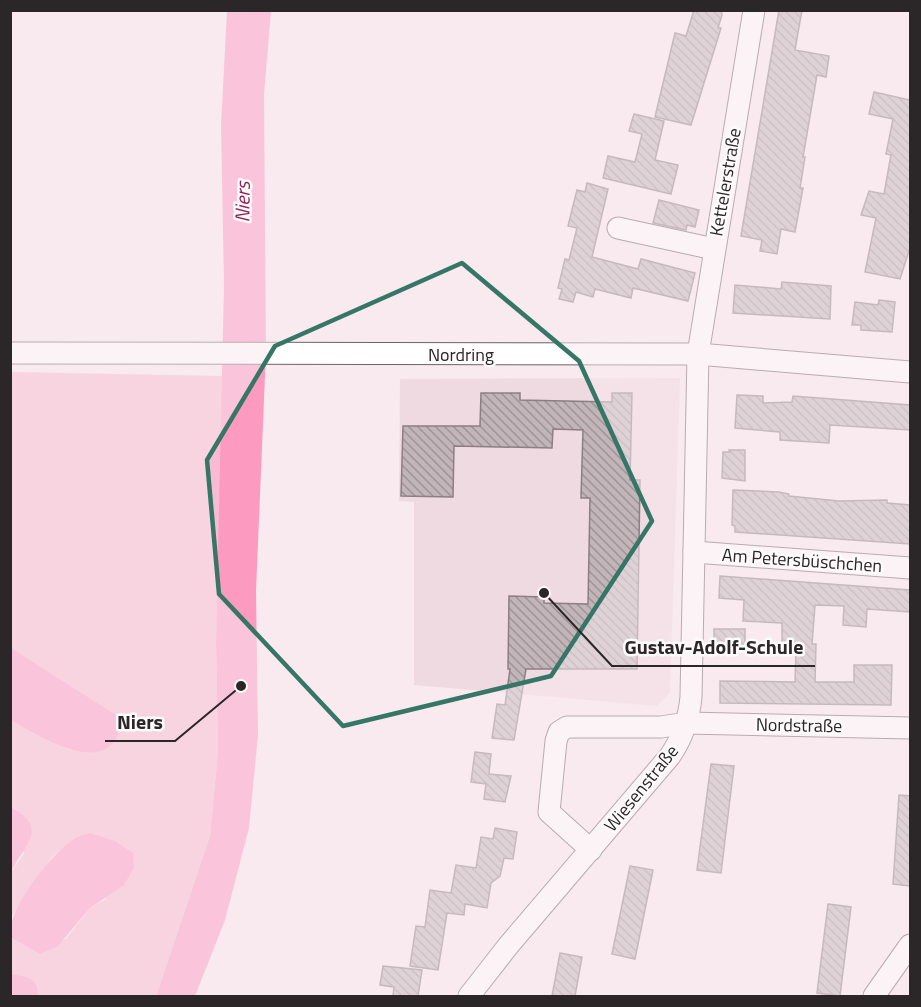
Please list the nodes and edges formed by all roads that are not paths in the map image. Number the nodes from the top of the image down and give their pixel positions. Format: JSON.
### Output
{"nodes":[{"id":1,"x":754,"y":10,"type":"edge"},
{"id":2,"x":618,"y":228,"type":"dead end"},
{"id":3,"x":714,"y":249,"type":"junction"},
{"id":4,"x":10,"y":353,"type":"edge"},
{"id":5,"x":699,"y":354,"type":"junction"},
{"id":6,"x":910,"y":369,"type":"edge"},
{"id":7,"x":693,"y":552,"type":"junction"},
{"id":8,"x":910,"y":568,"type":"edge"},
{"id":9,"x":687,"y":723,"type":"junction"},
{"id":10,"x":910,"y":728,"type":"edge"},
{"id":11,"x":591,"y":850,"type":"junction"},
{"id":12,"x":910,"y":945,"type":"edge"},
{"id":13,"x":469,"y":996,"type":"edge"},
{"id":14,"x":874,"y":996,"type":"edge"}],
"edges":[{"from":1,"to":3,"type":"street","name":"Kettelerstraße"},
{"from":2,"to":3,"type":"street"},
{"from":3,"to":5,"type":"street","name":"Kettelerstraße"},
{"from":4,"to":5,"type":"street","name":"Nordring"},
{"from":5,"to":6,"type":"street","name":"Nordring"},
{"from":5,"to":7,"type":"street","name":"Wiesenstraße"},
{"from":7,"to":8,"type":"street","name":"Am Petersbüschchen"},
{"from":7,"to":9,"type":"street","name":"Wiesenstraße"},
{"from":9,"to":10,"type":"street","name":"Nordstraße"},
{"from":9,"to":11,"type":"street","name":"Wiesenstraße"},
{"from":9,"to":11,"type":"street","name":"Nordstraße"},
{"from":11,"to":13,"type":"street","name":"Wiesenstraße"},
{"from":12,"to":14,"type":"street"}]}
